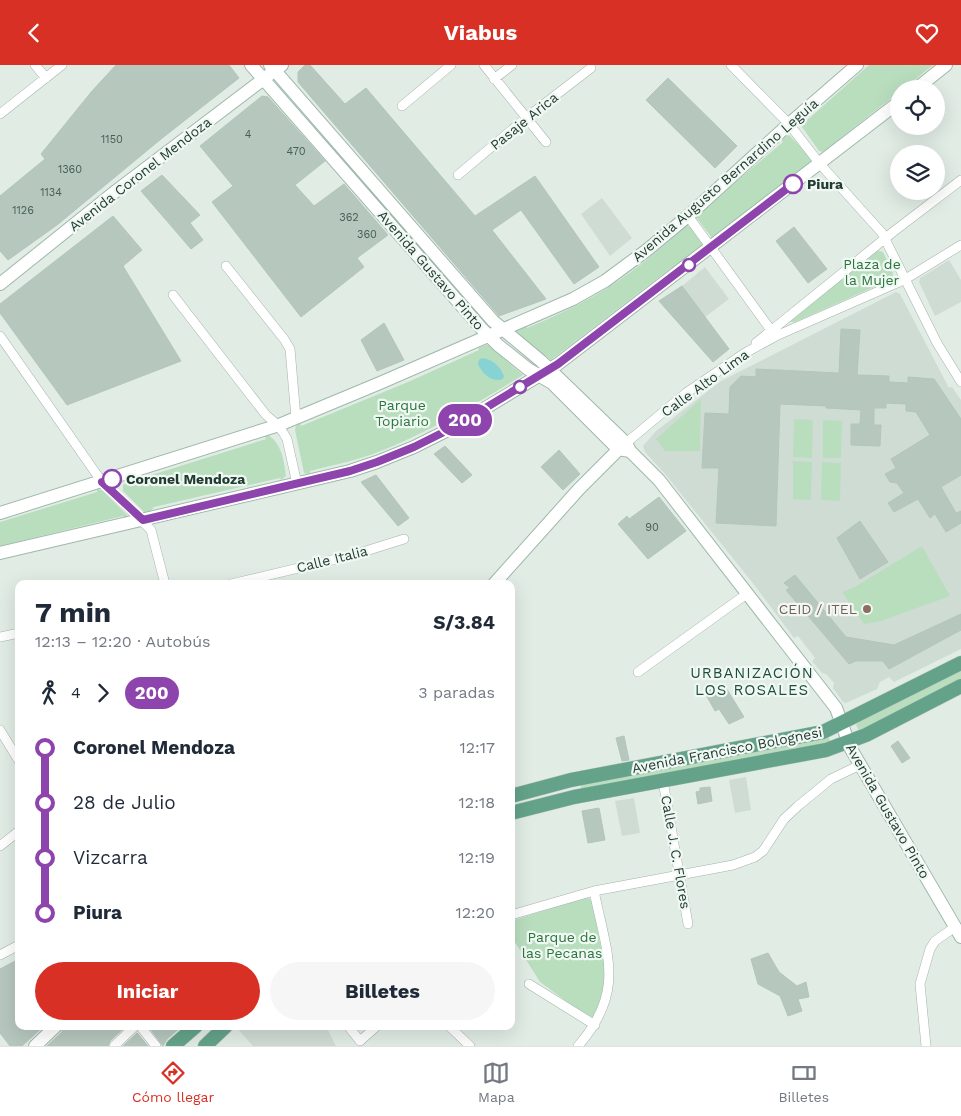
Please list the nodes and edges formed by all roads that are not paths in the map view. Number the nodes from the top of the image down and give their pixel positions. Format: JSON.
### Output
{"nodes":[{"id":1,"x":35,"y":65,"type":"edge"},
{"id":2,"x":62,"y":65,"type":"edge"},
{"id":3,"x":251,"y":65,"type":"edge"},
{"id":4,"x":451,"y":65,"type":"edge"},
{"id":5,"x":484,"y":65,"type":"edge"},
{"id":6,"x":512,"y":65,"type":"edge"},
{"id":7,"x":731,"y":65,"type":"edge"},
{"id":8,"x":857,"y":65,"type":"edge"},
{"id":9,"x":946,"y":65,"type":"edge"},
{"id":10,"x":275,"y":67,"type":"edge"},
{"id":11,"x":591,"y":68,"type":"dead end"},
{"id":12,"x":46,"y":78,"type":"junction"},
{"id":13,"x":262,"y":79,"type":"junction"},
{"id":14,"x":494,"y":79,"type":"junction"},
{"id":15,"x":927,"y":80,"type":"edge"},
{"id":16,"x":402,"y":106,"type":"dead end"},
{"id":17,"x":890,"y":109,"type":"edge"},
{"id":18,"x":0,"y":114,"type":"edge"},
{"id":19,"x":526,"y":118,"type":"junction"},
{"id":20,"x":789,"y":124,"type":"junction"},
{"id":21,"x":546,"y":142,"type":"dead end"},
{"id":22,"x":820,"y":163,"type":"junction"},
{"id":23,"x":458,"y":175,"type":"dead end"},
{"id":24,"x":961,"y":180,"type":"edge"},
{"id":25,"x":688,"y":216,"type":"junction"},
{"id":26,"x":885,"y":239,"type":"junction"},
{"id":27,"x":961,"y":245,"type":"edge"},
{"id":28,"x":712,"y":247,"type":"junction"},
{"id":29,"x":226,"y":266,"type":"dead end"},
{"id":30,"x":904,"y":280,"type":"junction"},
{"id":31,"x":0,"y":284,"type":"edge"},
{"id":32,"x":173,"y":295,"type":"dead end"},
{"id":33,"x":503,"y":330,"type":"junction"},
{"id":34,"x":774,"y":333,"type":"junction"},
{"id":35,"x":0,"y":336,"type":"edge"},
{"id":36,"x":489,"y":336,"type":"junction"},
{"id":37,"x":549,"y":369,"type":"junction"},
{"id":38,"x":538,"y":376,"type":"junction"},
{"id":39,"x":961,"y":382,"type":"edge"},
{"id":40,"x":296,"y":418,"type":"junction"},
{"id":41,"x":279,"y":425,"type":"junction"},
{"id":42,"x":625,"y":447,"type":"junction"},
{"id":43,"x":102,"y":482,"type":"junction"},
{"id":44,"x":297,"y":484,"type":"junction"},
{"id":45,"x":0,"y":513,"type":"edge"},
{"id":46,"x":143,"y":520,"type":"junction"},
{"id":47,"x":404,"y":539,"type":"dead end"},
{"id":48,"x":0,"y":553,"type":"edge"},
{"id":49,"x":271,"y":574,"type":"junction"},
{"id":50,"x":164,"y":580,"type":"edge"},
{"id":51,"x":247,"y":580,"type":"edge"},
{"id":52,"x":272,"y":580,"type":"edge"},
{"id":53,"x":498,"y":580,"type":"edge"},
{"id":54,"x":748,"y":593,"type":"junction"},
{"id":55,"x":15,"y":634,"type":"edge"},
{"id":56,"x":0,"y":637,"type":"edge"},
{"id":57,"x":961,"y":663,"type":"edge"},
{"id":58,"x":638,"y":672,"type":"dead end"},
{"id":59,"x":961,"y":686,"type":"edge"},
{"id":60,"x":842,"y":723,"type":"junction"},
{"id":61,"x":0,"y":730,"type":"edge"},
{"id":62,"x":848,"y":742,"type":"junction"},
{"id":63,"x":15,"y":754,"type":"edge"},
{"id":64,"x":860,"y":765,"type":"junction"},
{"id":65,"x":571,"y":780,"type":"junction"},
{"id":66,"x":663,"y":781,"type":"junction"},
{"id":67,"x":515,"y":795,"type":"edge"},
{"id":68,"x":574,"y":797,"type":"junction"},
{"id":69,"x":515,"y":812,"type":"edge"},
{"id":70,"x":15,"y":834,"type":"edge"},
{"id":71,"x":0,"y":846,"type":"edge"},
{"id":72,"x":680,"y":875,"type":"junction"},
{"id":73,"x":594,"y":891,"type":"junction"},
{"id":74,"x":515,"y":914,"type":"edge"},
{"id":75,"x":688,"y":923,"type":"dead end"},
{"id":76,"x":958,"y":932,"type":"edge"},
{"id":77,"x":15,"y":947,"type":"edge"},
{"id":78,"x":0,"y":955,"type":"edge"},
{"id":79,"x":529,"y":984,"type":"dead end"},
{"id":80,"x":595,"y":1025,"type":"junction"},
{"id":81,"x":52,"y":1030,"type":"edge"},
{"id":82,"x":131,"y":1030,"type":"edge"},
{"id":83,"x":143,"y":1030,"type":"edge"},
{"id":84,"x":191,"y":1030,"type":"edge"},
{"id":85,"x":222,"y":1030,"type":"edge"},
{"id":86,"x":351,"y":1030,"type":"edge"},
{"id":87,"x":372,"y":1030,"type":"edge"},
{"id":88,"x":453,"y":1030,"type":"edge"},
{"id":89,"x":35,"y":1046,"type":"edge"},
{"id":90,"x":114,"y":1046,"type":"edge"},
{"id":91,"x":156,"y":1046,"type":"edge"},
{"id":92,"x":173,"y":1046,"type":"edge"},
{"id":93,"x":205,"y":1046,"type":"edge"},
{"id":94,"x":470,"y":1046,"type":"edge"},
{"id":95,"x":578,"y":1046,"type":"edge"},
{"id":96,"x":926,"y":1046,"type":"edge"}],
"edges":[{"from":1,"to":12,"type":"street"},
{"from":2,"to":12,"type":"street"},
{"from":3,"to":13,"type":"main road","name":"Avenida Gustavo Pinto"},
{"from":4,"to":16,"type":"street"},
{"from":5,"to":14,"type":"street"},
{"from":6,"to":14,"type":"street"},
{"from":7,"to":20,"type":"street"},
{"from":8,"to":20,"type":"main road","name":"Avenida Augusto Bernardino Leguía"},
{"from":9,"to":15,"type":"main road"},
{"from":10,"to":13,"type":"main road","name":"Avenida Coronel Mendoza"},
{"from":10,"to":33,"type":"main road","name":"Avenida Gustavo Pinto"},
{"from":11,"to":19,"type":"street","name":"Pasaje Arica"},
{"from":12,"to":18,"type":"street"},
{"from":13,"to":31,"type":"main road","name":"Avenida Coronel Mendoza"},
{"from":13,"to":36,"type":"main road","name":"Avenida Gustavo Pinto"},
{"from":14,"to":19,"type":"street"},
{"from":17,"to":22,"type":"main road"},
{"from":19,"to":21,"type":"street"},
{"from":19,"to":23,"type":"street","name":"Pasaje Arica"},
{"from":20,"to":22,"type":"street"},
{"from":20,"to":25,"type":"main road","name":"Avenida Augusto Bernardino Leguía"},
{"from":22,"to":26,"type":"street"},
{"from":22,"to":28,"type":"main road"},
{"from":24,"to":26,"type":"street"},
{"from":25,"to":28,"type":"street"},
{"from":25,"to":33,"type":"main road","name":"Avenida Augusto Bernardino Leguía"},
{"from":26,"to":30,"type":"street"},
{"from":26,"to":34,"type":"street"},
{"from":27,"to":30,"type":"street","name":"Calle Alto Lima"},
{"from":28,"to":34,"type":"street"},
{"from":28,"to":37,"type":"main road"},
{"from":29,"to":40,"type":"street"},
{"from":30,"to":34,"type":"street","name":"Calle Alto Lima"},
{"from":30,"to":39,"type":"street"},
{"from":32,"to":41,"type":"street"},
{"from":33,"to":36,"type":"main road","name":"Avenida Augusto Bernardino Leguía"},
{"from":33,"to":37,"type":"main road","name":"Avenida Gustavo Pinto"},
{"from":34,"to":42,"type":"street","name":"Calle Alto Lima"},
{"from":35,"to":43,"type":"street"},
{"from":36,"to":38,"type":"main road","name":"Avenida Gustavo Pinto"},
{"from":36,"to":40,"type":"main road","name":"Avenida Augusto Bernardino Leguía"},
{"from":37,"to":38,"type":"main road"},
{"from":37,"to":42,"type":"main road","name":"Avenida Gustavo Pinto"},
{"from":38,"to":42,"type":"main road","name":"Avenida Gustavo Pinto"},
{"from":38,"to":44,"type":"main road"},
{"from":40,"to":41,"type":"main road","name":"Avenida Augusto Bernardino Leguía"},
{"from":41,"to":43,"type":"main road","name":"Avenida Augusto Bernardino Leguía"},
{"from":41,"to":44,"type":"street"},
{"from":42,"to":53,"type":"main road","name":"Calle Alto Lima"},
{"from":42,"to":54,"type":"main road","name":"Avenida Gustavo Pinto"},
{"from":43,"to":45,"type":"main road","name":"Avenida Augusto Bernardino Leguía"},
{"from":43,"to":46,"type":"street"},
{"from":44,"to":46,"type":"main road"},
{"from":46,"to":48,"type":"main road"},
{"from":46,"to":50,"type":"street"},
{"from":47,"to":49,"type":"street","name":"Calle Italia"},
{"from":49,"to":51,"type":"street","name":"Calle Italia"},
{"from":49,"to":52,"type":"street"},
{"from":54,"to":58,"type":"street"},
{"from":54,"to":60,"type":"main road","name":"Avenida Gustavo Pinto"},
{"from":55,"to":56,"type":"street"},
{"from":57,"to":60,"type":"main road","name":"Avenida Francisco Bolognesi"},
{"from":59,"to":62,"type":"main road","name":"Avenida Francisco Bolognesi"},
{"from":60,"to":62,"type":"main road","name":"Avenida Gustavo Pinto"},
{"from":60,"to":65,"type":"main road","name":"Avenida Francisco Bolognesi"},
{"from":61,"to":63,"type":"street"},
{"from":62,"to":64,"type":"main road","name":"Avenida Gustavo Pinto"},
{"from":62,"to":66,"type":"main road","name":"Avenida Francisco Bolognesi"},
{"from":64,"to":72,"type":"street"},
{"from":64,"to":76,"type":"main road","name":"Avenida Gustavo Pinto"},
{"from":65,"to":67,"type":"main road","name":"Avenida Francisco Bolognesi"},
{"from":65,"to":68,"type":"main road"},
{"from":66,"to":68,"type":"main road","name":"Avenida Francisco Bolognesi"},
{"from":66,"to":72,"type":"street","name":"Calle J. C. Flores"},
{"from":68,"to":69,"type":"main road","name":"Avenida Francisco Bolognesi"},
{"from":70,"to":71,"type":"street"},
{"from":72,"to":73,"type":"street"},
{"from":72,"to":75,"type":"street","name":"Calle J. C. Flores"},
{"from":73,"to":74,"type":"street"},
{"from":73,"to":80,"type":"street"},
{"from":76,"to":96,"type":"street"},
{"from":77,"to":78,"type":"street"},
{"from":79,"to":80,"type":"street"},
{"from":80,"to":95,"type":"street"},
{"from":81,"to":89,"type":"main road"},
{"from":82,"to":90,"type":"street"},
{"from":83,"to":91,"type":"street"},
{"from":84,"to":92,"type":"main road"},
{"from":85,"to":93,"type":"main road"},
{"from":86,"to":87,"type":"street"},
{"from":88,"to":94,"type":"street"}]}
